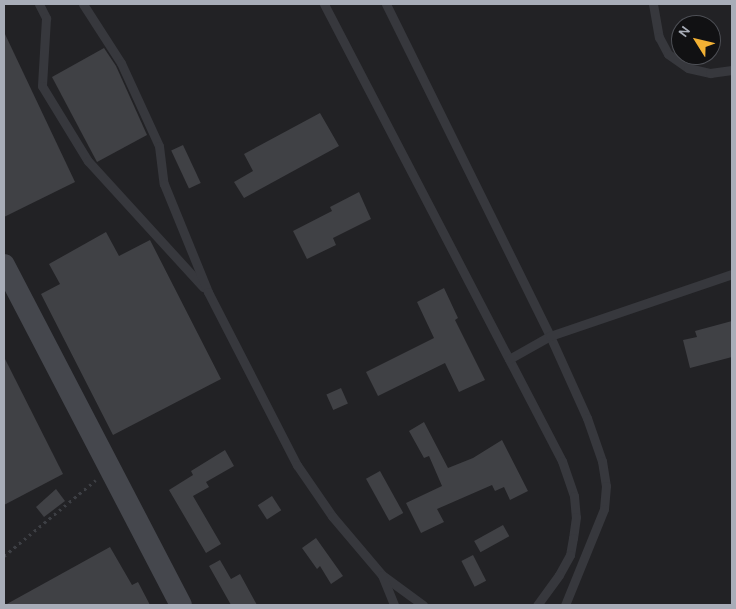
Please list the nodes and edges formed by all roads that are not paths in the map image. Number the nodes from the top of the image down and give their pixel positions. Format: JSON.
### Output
{"nodes":[{"id":1,"x":39,"y":4,"type":"edge"},
{"id":2,"x":82,"y":4,"type":"edge"},
{"id":3,"x":324,"y":4,"type":"edge"},
{"id":4,"x":386,"y":4,"type":"edge"},
{"id":5,"x":653,"y":4,"type":"edge"},
{"id":6,"x":732,"y":70,"type":"edge"},
{"id":7,"x":4,"y":265,"type":"edge"},
{"id":8,"x":732,"y":274,"type":"edge"},
{"id":9,"x":208,"y":292,"type":"junction"},
{"id":10,"x":550,"y":336,"type":"junction"},
{"id":11,"x":509,"y":359,"type":"junction"},
{"id":12,"x":382,"y":574,"type":"junction"},
{"id":13,"x":181,"y":605,"type":"edge"},
{"id":14,"x":394,"y":605,"type":"edge"},
{"id":15,"x":423,"y":605,"type":"edge"},
{"id":16,"x":537,"y":605,"type":"edge"},
{"id":17,"x":565,"y":605,"type":"edge"}],
"edges":[{"from":1,"to":9,"type":"lane"},
{"from":2,"to":9,"type":"lane"},
{"from":3,"to":11,"type":"lane"},
{"from":4,"to":10,"type":"lane"},
{"from":5,"to":6,"type":"lane"},
{"from":7,"to":13,"type":"main road"},
{"from":8,"to":10,"type":"lane"},
{"from":9,"to":12,"type":"lane"},
{"from":10,"to":11,"type":"lane"},
{"from":10,"to":17,"type":"lane"},
{"from":11,"to":16,"type":"lane"},
{"from":12,"to":14,"type":"lane"},
{"from":12,"to":15,"type":"lane"}]}
